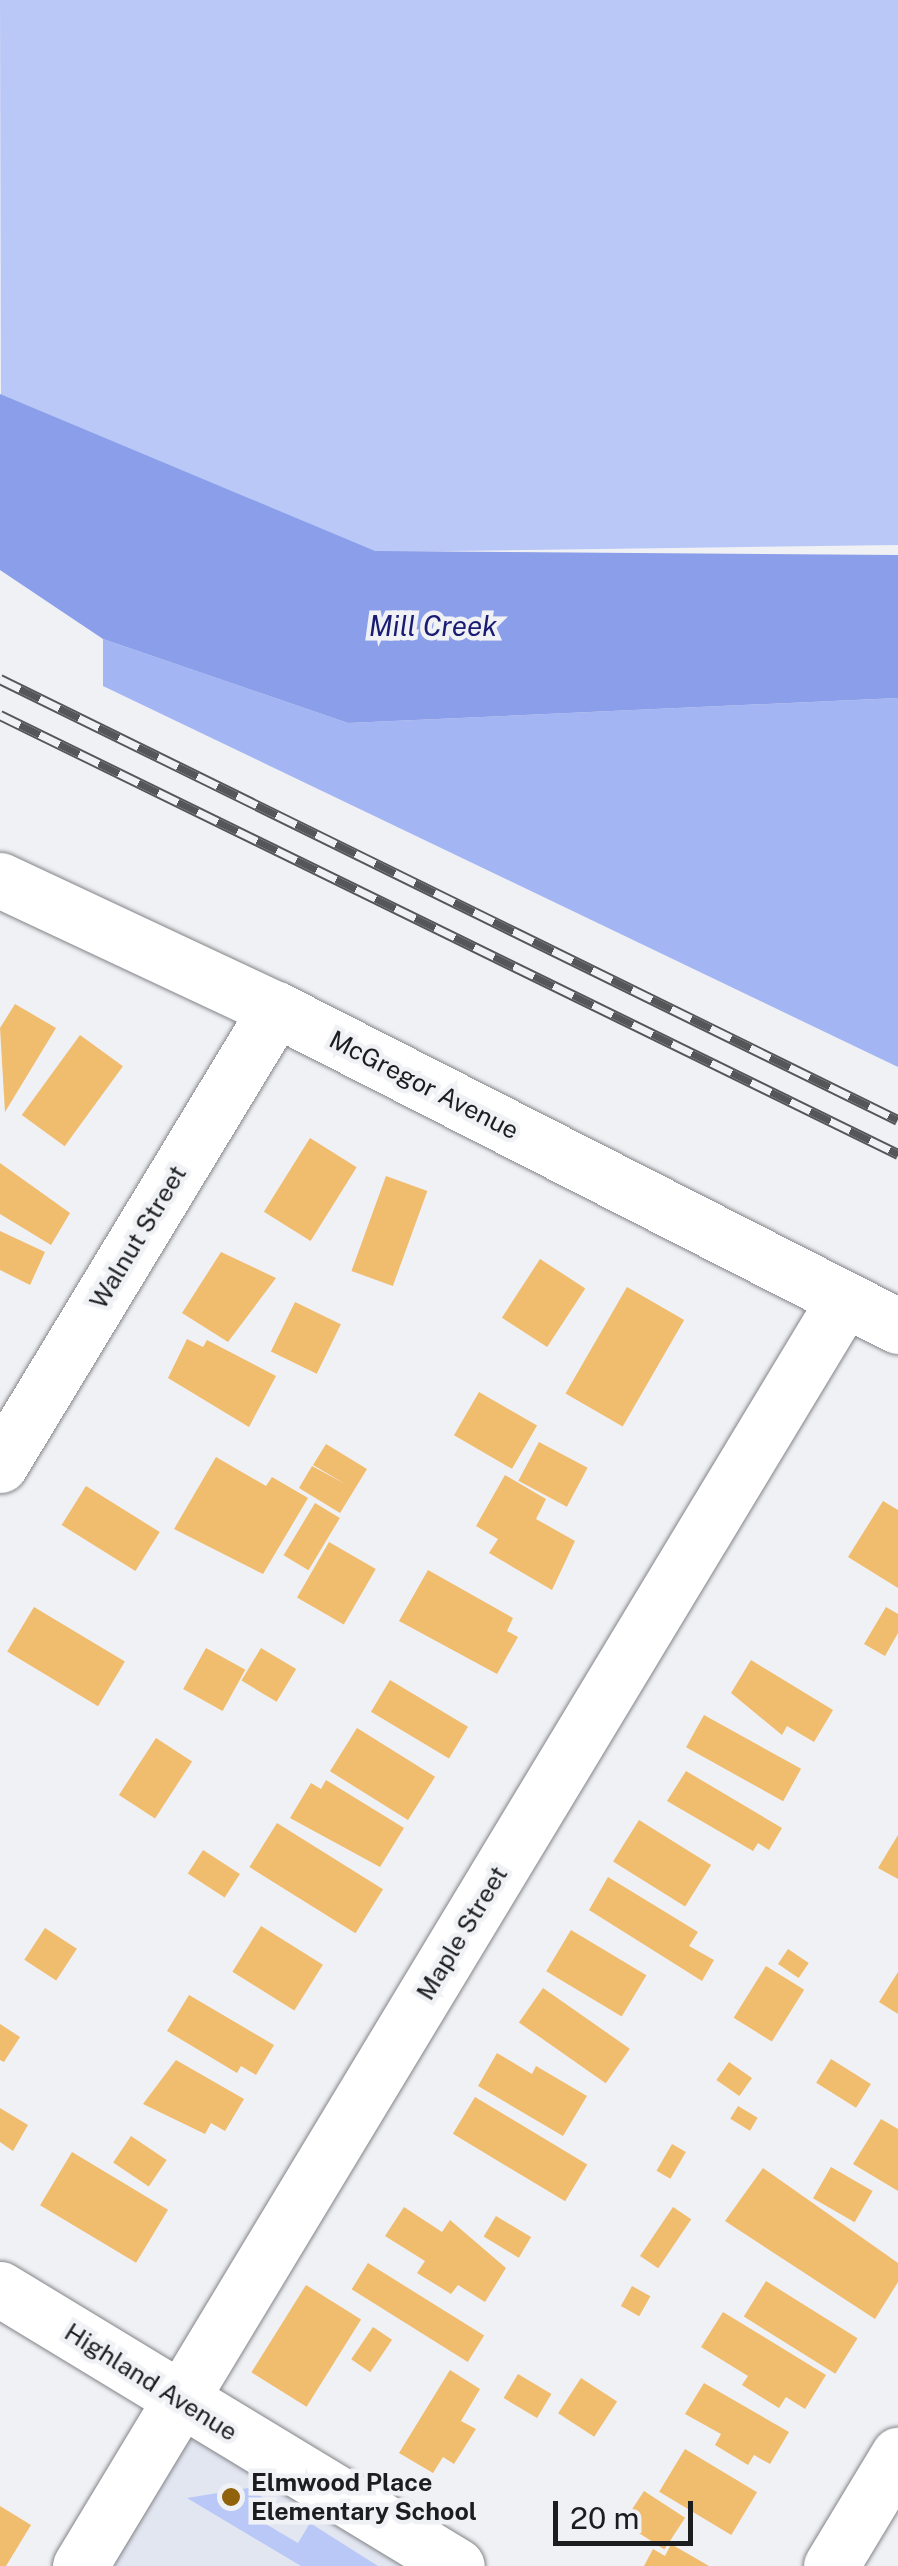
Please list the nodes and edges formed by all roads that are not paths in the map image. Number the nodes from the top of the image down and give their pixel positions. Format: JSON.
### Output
{"nodes":[{"id":1,"x":0,"y":880,"type":"edge"},
{"id":2,"x":276,"y":1009,"type":"junction"},
{"id":3,"x":844,"y":1300,"type":"junction"},
{"id":4,"x":898,"y":1326,"type":"edge"},
{"id":5,"x":0,"y":1465,"type":"edge"},
{"id":6,"x":0,"y":2289,"type":"edge"},
{"id":7,"x":180,"y":2398,"type":"junction"},
{"id":8,"x":898,"y":2455,"type":"edge"},
{"id":9,"x":80,"y":2566,"type":"edge"},
{"id":10,"x":457,"y":2566,"type":"edge"},
{"id":11,"x":831,"y":2566,"type":"edge"}],
"edges":[{"from":1,"to":2,"type":"street","name":"McGregor Avenue"},
{"from":2,"to":3,"type":"street","name":"McGregor Avenue"},
{"from":2,"to":5,"type":"street","name":"Walnut Street"},
{"from":3,"to":4,"type":"street","name":"McGregor Avenue"},
{"from":3,"to":7,"type":"street","name":"Maple Street"},
{"from":6,"to":7,"type":"street","name":"Highland Avenue"},
{"from":7,"to":9,"type":"street","name":"Maple Street"},
{"from":7,"to":10,"type":"street","name":"Highland Avenue"},
{"from":8,"to":11,"type":"street"}]}
